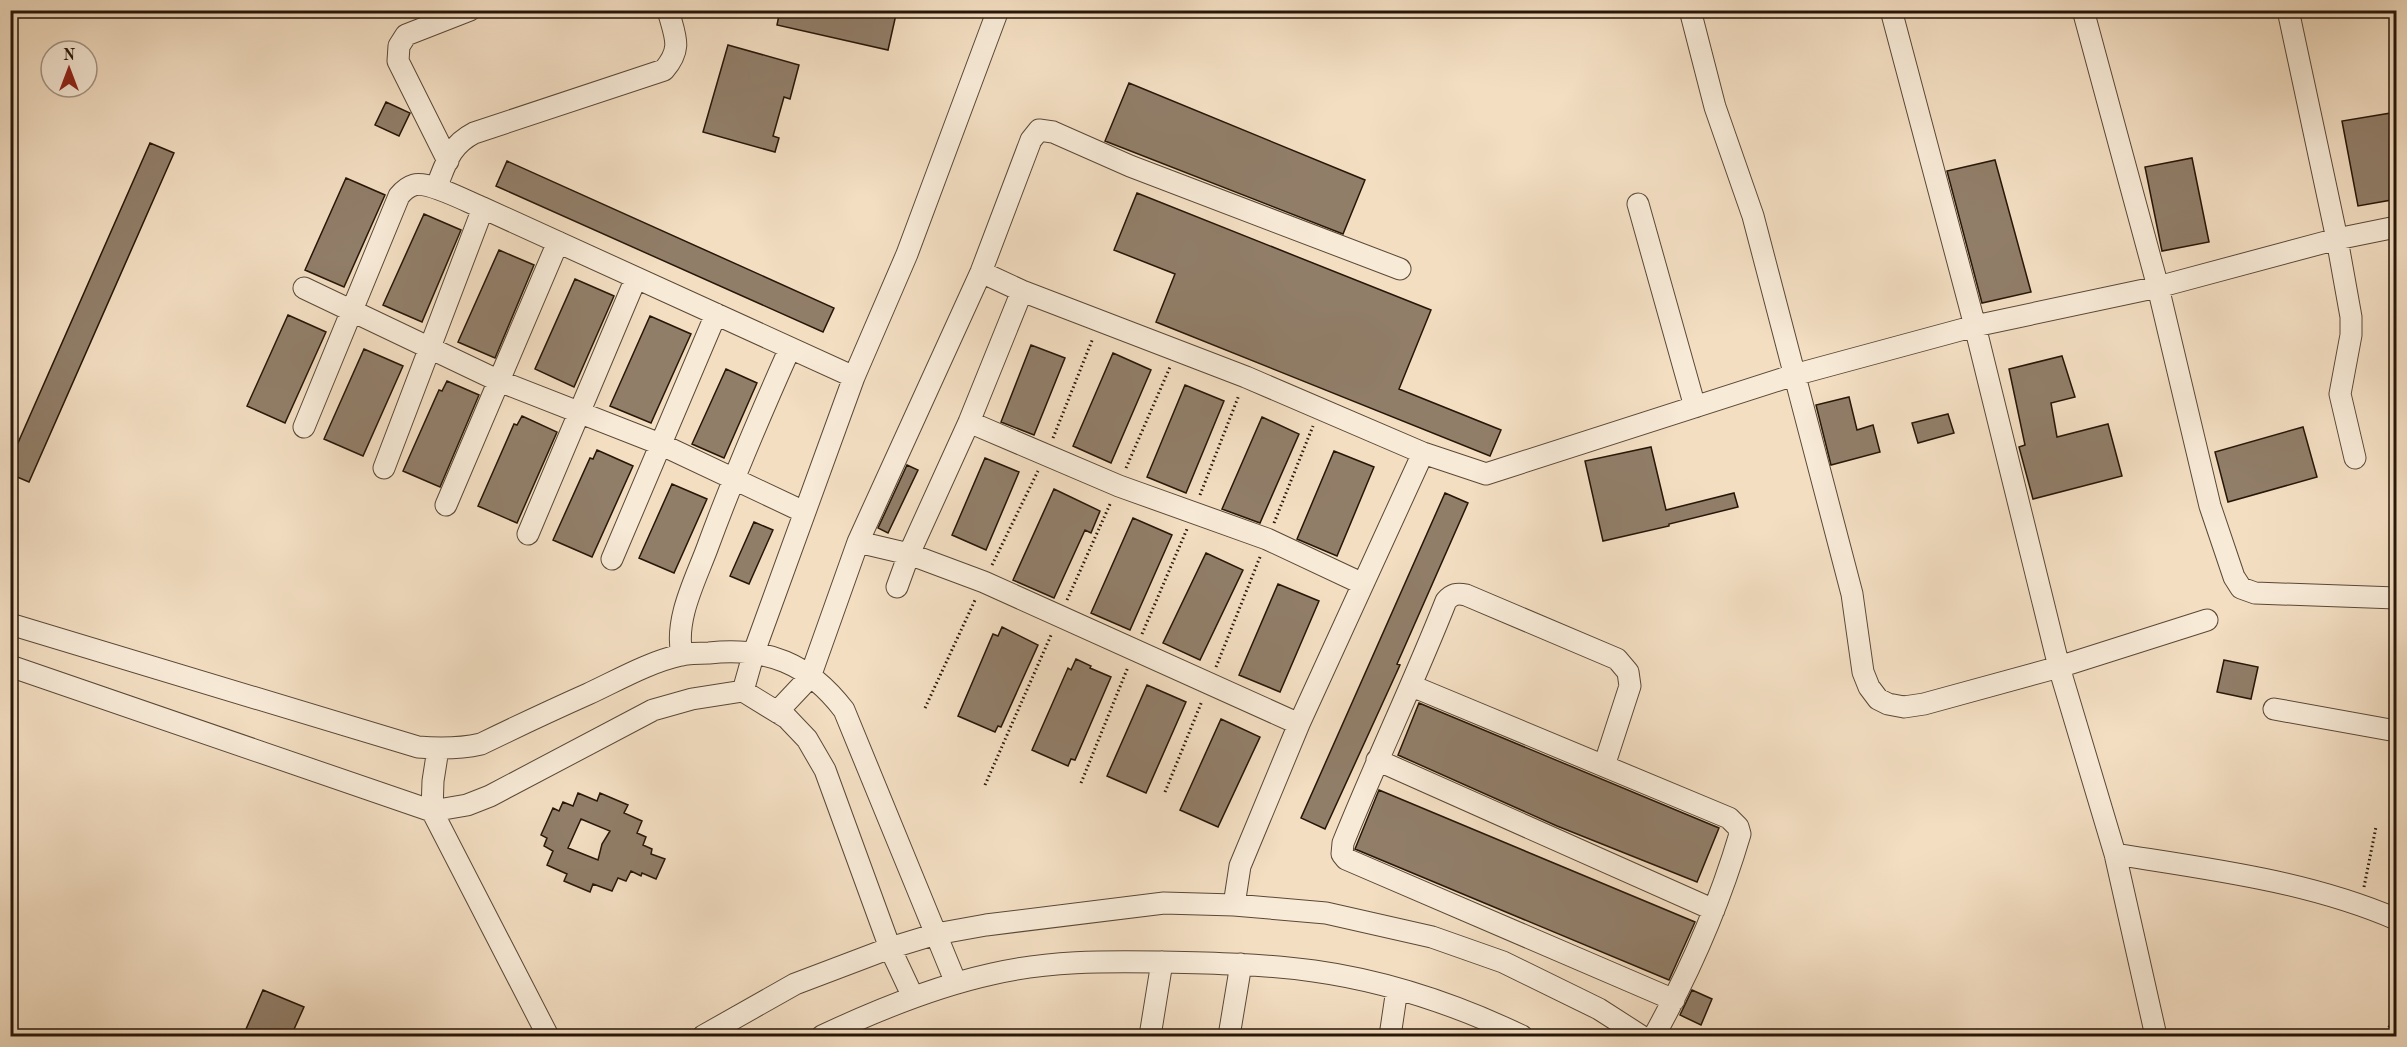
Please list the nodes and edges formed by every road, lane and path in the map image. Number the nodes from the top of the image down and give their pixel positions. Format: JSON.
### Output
{"nodes":[{"id":1,"x":470,"y":10,"type":"edge"},
{"id":2,"x":668,"y":10,"type":"edge"},
{"id":3,"x":998,"y":10,"type":"edge"},
{"id":4,"x":1690,"y":10,"type":"edge"},
{"id":5,"x":1891,"y":10,"type":"edge"},
{"id":6,"x":2083,"y":10,"type":"edge"},
{"id":7,"x":2288,"y":10,"type":"edge"},
{"id":8,"x":448,"y":161,"type":"junction"},
{"id":9,"x":436,"y":188,"type":"junction"},
{"id":10,"x":1638,"y":204,"type":"dead end"},
{"id":11,"x":483,"y":208,"type":"junction"},
{"id":12,"x":2397,"y":227,"type":"edge"},
{"id":13,"x":2337,"y":239,"type":"junction"},
{"id":14,"x":558,"y":242,"type":"junction"},
{"id":15,"x":1400,"y":269,"type":"dead end"},
{"id":16,"x":981,"y":272,"type":"junction"},
{"id":17,"x":636,"y":278,"type":"junction"},
{"id":18,"x":2158,"y":287,"type":"junction"},
{"id":19,"x":303,"y":288,"type":"dead end"},
{"id":20,"x":1022,"y":291,"type":"junction"},
{"id":21,"x":353,"y":312,"type":"junction"},
{"id":22,"x":716,"y":314,"type":"junction"},
{"id":23,"x":1100,"y":320,"type":"junction"},
{"id":24,"x":1975,"y":326,"type":"junction"},
{"id":25,"x":430,"y":348,"type":"junction"},
{"id":26,"x":790,"y":348,"type":"junction"},
{"id":27,"x":1178,"y":349,"type":"junction"},
{"id":28,"x":1794,"y":375,"type":"junction"},
{"id":29,"x":854,"y":377,"type":"junction"},
{"id":30,"x":1246,"y":377,"type":"junction"},
{"id":31,"x":499,"y":381,"type":"junction"},
{"id":32,"x":1695,"y":406,"type":"junction"},
{"id":33,"x":1320,"y":407,"type":"junction"},
{"id":34,"x":581,"y":412,"type":"junction"},
{"id":35,"x":969,"y":422,"type":"junction"},
{"id":36,"x":304,"y":427,"type":"dead end"},
{"id":37,"x":660,"y":444,"type":"junction"},
{"id":38,"x":1423,"y":453,"type":"junction"},
{"id":39,"x":1046,"y":454,"type":"junction"},
{"id":40,"x":2355,"y":458,"type":"dead end"},
{"id":41,"x":384,"y":468,"type":"dead end"},
{"id":42,"x":733,"y":478,"type":"junction"},
{"id":43,"x":1119,"y":486,"type":"junction"},
{"id":44,"x":446,"y":505,"type":"dead end"},
{"id":45,"x":804,"y":512,"type":"junction"},
{"id":46,"x":1194,"y":513,"type":"junction"},
{"id":47,"x":528,"y":534,"type":"dead end"},
{"id":48,"x":1267,"y":539,"type":"junction"},
{"id":49,"x":858,"y":542,"type":"junction"},
{"id":50,"x":909,"y":554,"type":"junction"},
{"id":51,"x":612,"y":559,"type":"dead end"},
{"id":52,"x":984,"y":582,"type":"junction"},
{"id":53,"x":1363,"y":584,"type":"junction"},
{"id":54,"x":897,"y":587,"type":"dead end"},
{"id":55,"x":2397,"y":598,"type":"edge"},
{"id":56,"x":1060,"y":616,"type":"junction"},
{"id":57,"x":2207,"y":620,"type":"dead end"},
{"id":58,"x":10,"y":624,"type":"edge"},
{"id":59,"x":1135,"y":650,"type":"junction"},
{"id":60,"x":754,"y":652,"type":"junction"},
{"id":61,"x":682,"y":655,"type":"junction"},
{"id":62,"x":10,"y":666,"type":"edge"},
{"id":63,"x":2058,"y":667,"type":"junction"},
{"id":64,"x":810,"y":677,"type":"junction"},
{"id":65,"x":1209,"y":683,"type":"junction"},
{"id":66,"x":1412,"y":686,"type":"junction"},
{"id":67,"x":743,"y":691,"type":"junction"},
{"id":68,"x":925,"y":708,"type":"dead end"},
{"id":69,"x":2274,"y":709,"type":"dead end"},
{"id":70,"x":777,"y":712,"type":"junction"},
{"id":71,"x":1299,"y":724,"type":"junction"},
{"id":72,"x":2397,"y":731,"type":"edge"},
{"id":73,"x":438,"y":749,"type":"junction"},
{"id":74,"x":1377,"y":760,"type":"junction"},
{"id":75,"x":1604,"y":766,"type":"junction"},
{"id":76,"x":1081,"y":783,"type":"dead end"},
{"id":77,"x":985,"y":785,"type":"dead end"},
{"id":78,"x":1165,"y":792,"type":"dead end"},
{"id":79,"x":432,"y":812,"type":"junction"},
{"id":80,"x":2376,"y":827,"type":"dead end"},
{"id":81,"x":2115,"y":854,"type":"junction"},
{"id":82,"x":2361,"y":904,"type":"junction"},
{"id":83,"x":1234,"y":905,"type":"junction"},
{"id":84,"x":1714,"y":910,"type":"junction"},
{"id":85,"x":2397,"y":919,"type":"edge"},
{"id":86,"x":936,"y":934,"type":"junction"},
{"id":87,"x":890,"y":948,"type":"junction"},
{"id":88,"x":1162,"y":962,"type":"junction"},
{"id":89,"x":1241,"y":964,"type":"junction"},
{"id":90,"x":956,"y":983,"type":"junction"},
{"id":91,"x":1397,"y":989,"type":"junction"},
{"id":92,"x":913,"y":997,"type":"junction"},
{"id":93,"x":2397,"y":999,"type":"edge"},
{"id":94,"x":1674,"y":1000,"type":"junction"},
{"id":95,"x":548,"y":1036,"type":"edge"},
{"id":96,"x":703,"y":1036,"type":"edge"},
{"id":97,"x":822,"y":1036,"type":"edge"},
{"id":98,"x":1150,"y":1036,"type":"edge"},
{"id":99,"x":1229,"y":1036,"type":"edge"},
{"id":100,"x":1390,"y":1036,"type":"edge"},
{"id":101,"x":1522,"y":1036,"type":"edge"},
{"id":102,"x":1641,"y":1036,"type":"edge"},
{"id":103,"x":1654,"y":1036,"type":"edge"},
{"id":104,"x":2156,"y":1036,"type":"edge"},
{"id":105,"x":2387,"y":1036,"type":"edge"}],
"edges":[{"from":1,"to":8,"type":"street"},
{"from":2,"to":8,"type":"street"},
{"from":3,"to":29,"type":"street"},
{"from":4,"to":28,"type":"street"},
{"from":5,"to":24,"type":"street"},
{"from":6,"to":18,"type":"street"},
{"from":7,"to":13,"type":"street"},
{"from":8,"to":9,"type":"street"},
{"from":9,"to":11,"type":"street"},
{"from":9,"to":21,"type":"street"},
{"from":10,"to":32,"type":"street"},
{"from":11,"to":14,"type":"street"},
{"from":11,"to":25,"type":"street"},
{"from":12,"to":13,"type":"street"},
{"from":13,"to":18,"type":"street"},
{"from":13,"to":40,"type":"street"},
{"from":14,"to":17,"type":"street"},
{"from":14,"to":31,"type":"street"},
{"from":15,"to":16,"type":"street"},
{"from":16,"to":20,"type":"street"},
{"from":16,"to":49,"type":"street"},
{"from":17,"to":22,"type":"street"},
{"from":17,"to":34,"type":"street"},
{"from":18,"to":24,"type":"street"},
{"from":18,"to":55,"type":"street"},
{"from":19,"to":21,"type":"street"},
{"from":20,"to":23,"type":"street"},
{"from":20,"to":35,"type":"street"},
{"from":21,"to":25,"type":"street"},
{"from":21,"to":36,"type":"street"},
{"from":22,"to":26,"type":"street"},
{"from":22,"to":37,"type":"street"},
{"from":23,"to":27,"type":"street"},
{"from":23,"to":39,"type":"path"},
{"from":24,"to":28,"type":"street"},
{"from":24,"to":63,"type":"street"},
{"from":25,"to":31,"type":"street"},
{"from":25,"to":41,"type":"street"},
{"from":26,"to":29,"type":"street"},
{"from":26,"to":42,"type":"street"},
{"from":27,"to":30,"type":"street"},
{"from":27,"to":43,"type":"path"},
{"from":28,"to":32,"type":"street"},
{"from":28,"to":63,"type":"street"},
{"from":29,"to":45,"type":"street"},
{"from":30,"to":33,"type":"street"},
{"from":30,"to":46,"type":"path"},
{"from":31,"to":34,"type":"street"},
{"from":31,"to":44,"type":"street"},
{"from":32,"to":38,"type":"street"},
{"from":33,"to":38,"type":"street"},
{"from":33,"to":48,"type":"path"},
{"from":34,"to":37,"type":"street"},
{"from":34,"to":47,"type":"street"},
{"from":35,"to":39,"type":"street"},
{"from":35,"to":50,"type":"street"},
{"from":37,"to":42,"type":"street"},
{"from":37,"to":51,"type":"street"},
{"from":38,"to":53,"type":"street"},
{"from":39,"to":43,"type":"street"},
{"from":39,"to":52,"type":"path"},
{"from":42,"to":45,"type":"street"},
{"from":42,"to":61,"type":"street"},
{"from":43,"to":46,"type":"street"},
{"from":43,"to":56,"type":"path"},
{"from":45,"to":60,"type":"street"},
{"from":46,"to":48,"type":"street"},
{"from":46,"to":59,"type":"path"},
{"from":48,"to":53,"type":"street"},
{"from":48,"to":65,"type":"path"},
{"from":49,"to":50,"type":"street"},
{"from":49,"to":64,"type":"street"},
{"from":50,"to":52,"type":"street"},
{"from":50,"to":54,"type":"street"},
{"from":52,"to":56,"type":"street"},
{"from":52,"to":68,"type":"path"},
{"from":53,"to":71,"type":"street"},
{"from":56,"to":59,"type":"street"},
{"from":56,"to":77,"type":"path"},
{"from":57,"to":63,"type":"street"},
{"from":58,"to":73,"type":"street"},
{"from":59,"to":65,"type":"street"},
{"from":59,"to":76,"type":"path"},
{"from":60,"to":61,"type":"street"},
{"from":60,"to":64,"type":"street"},
{"from":60,"to":67,"type":"street"},
{"from":61,"to":73,"type":"street"},
{"from":62,"to":79,"type":"street"},
{"from":63,"to":81,"type":"street"},
{"from":64,"to":70,"type":"street"},
{"from":64,"to":86,"type":"street"},
{"from":65,"to":71,"type":"street"},
{"from":65,"to":78,"type":"path"},
{"from":66,"to":74,"type":"street"},
{"from":66,"to":75,"type":"street"},
{"from":66,"to":75,"type":"street"},
{"from":67,"to":70,"type":"street"},
{"from":67,"to":79,"type":"street"},
{"from":69,"to":72,"type":"street"},
{"from":70,"to":87,"type":"street"},
{"from":71,"to":83,"type":"street"},
{"from":73,"to":79,"type":"street"},
{"from":74,"to":84,"type":"street"},
{"from":74,"to":94,"type":"street"},
{"from":75,"to":84,"type":"street"},
{"from":79,"to":95,"type":"street"},
{"from":80,"to":82,"type":"path"},
{"from":81,"to":82,"type":"street"},
{"from":81,"to":104,"type":"street"},
{"from":82,"to":85,"type":"street"},
{"from":83,"to":86,"type":"street"},
{"from":83,"to":102,"type":"street"},
{"from":84,"to":94,"type":"street"},
{"from":86,"to":87,"type":"street"},
{"from":86,"to":90,"type":"street"},
{"from":87,"to":92,"type":"street"},
{"from":87,"to":96,"type":"street"},
{"from":88,"to":89,"type":"street"},
{"from":88,"to":90,"type":"street"},
{"from":88,"to":98,"type":"street"},
{"from":89,"to":91,"type":"street"},
{"from":89,"to":99,"type":"street"},
{"from":90,"to":92,"type":"street"},
{"from":91,"to":100,"type":"street"},
{"from":91,"to":101,"type":"street"},
{"from":92,"to":97,"type":"street"},
{"from":93,"to":105,"type":"path"},
{"from":94,"to":103,"type":"street"}]}
